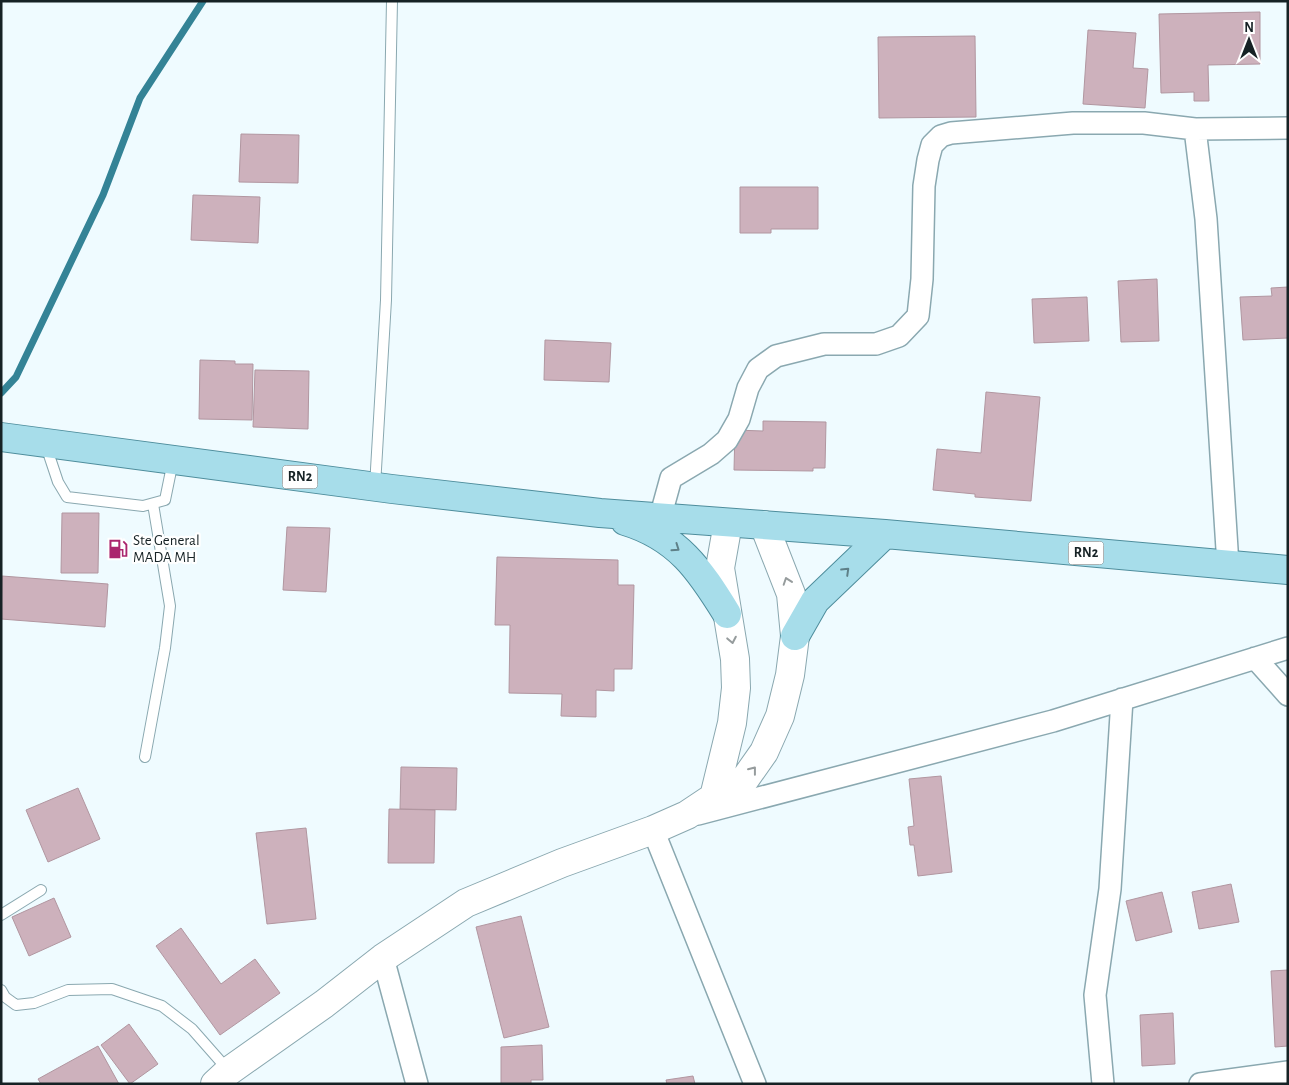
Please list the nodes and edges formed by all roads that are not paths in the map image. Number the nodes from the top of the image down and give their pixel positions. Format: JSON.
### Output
{"nodes":[{"id":1,"x":392,"y":1,"type":"edge"},
{"id":2,"x":1288,"y":128,"type":"edge"},
{"id":3,"x":1195,"y":129,"type":"junction"},
{"id":4,"x":1,"y":436,"type":"edge"},
{"id":5,"x":45,"y":443,"type":"junction"},
{"id":6,"x":173,"y":461,"type":"junction"},
{"id":7,"x":375,"y":487,"type":"junction"},
{"id":8,"x":153,"y":504,"type":"junction"},
{"id":9,"x":600,"y":513,"type":"junction"},
{"id":10,"x":660,"y":518,"type":"junction"},
{"id":11,"x":728,"y":523,"type":"junction"},
{"id":12,"x":764,"y":525,"type":"junction"},
{"id":13,"x":885,"y":534,"type":"junction"},
{"id":14,"x":1228,"y":566,"type":"junction"},
{"id":15,"x":1288,"y":570,"type":"edge"},
{"id":16,"x":727,"y":614,"type":"junction"},
{"id":17,"x":795,"y":636,"type":"junction"},
{"id":18,"x":1288,"y":648,"type":"edge"},
{"id":19,"x":1255,"y":658,"type":"junction"},
{"id":20,"x":1288,"y":695,"type":"edge"},
{"id":21,"x":1122,"y":699,"type":"junction"},
{"id":22,"x":145,"y":757,"type":"dead end"},
{"id":23,"x":714,"y":797,"type":"junction"},
{"id":24,"x":664,"y":826,"type":"junction"},
{"id":25,"x":41,"y":890,"type":"dead end"},
{"id":26,"x":1,"y":915,"type":"edge"},
{"id":27,"x":383,"y":958,"type":"junction"},
{"id":28,"x":1,"y":990,"type":"edge"},
{"id":29,"x":1288,"y":1072,"type":"edge"},
{"id":30,"x":222,"y":1077,"type":"edge"},
{"id":31,"x":1207,"y":1083,"type":"edge"},
{"id":32,"x":417,"y":1084,"type":"edge"},
{"id":33,"x":755,"y":1084,"type":"edge"},
{"id":34,"x":1103,"y":1084,"type":"edge"}],
"edges":[{"from":1,"to":7,"type":"lane"},
{"from":2,"to":3,"type":"street"},
{"from":3,"to":10,"type":"street"},
{"from":3,"to":14,"type":"street"},
{"from":4,"to":5,"type":"main road","number":"RN2"},
{"from":5,"to":6,"type":"main road","number":"RN2"},
{"from":5,"to":8,"type":"lane"},
{"from":6,"to":7,"type":"main road","number":"RN2"},
{"from":6,"to":8,"type":"lane"},
{"from":7,"to":9,"type":"main road","number":"RN2"},
{"from":8,"to":22,"type":"lane"},
{"from":9,"to":10,"type":"main road","number":"RN2"},
{"from":9,"to":16,"type":"main road","one_way":true},
{"from":10,"to":11,"type":"main road","number":"RN2"},
{"from":11,"to":12,"type":"main road","number":"RN2"},
{"from":11,"to":16,"type":"main road"},
{"from":12,"to":13,"type":"main road","number":"RN2"},
{"from":17,"to":12,"type":"main road","one_way":true},
{"from":13,"to":14,"type":"main road","number":"RN2"},
{"from":17,"to":13,"type":"main road","one_way":true},
{"from":14,"to":15,"type":"main road","number":"RN2"},
{"from":16,"to":23,"type":"main road","one_way":true},
{"from":23,"to":17,"type":"main road","one_way":true},
{"from":18,"to":19,"type":"street"},
{"from":19,"to":20,"type":"street"},
{"from":19,"to":21,"type":"street"},
{"from":21,"to":24,"type":"street"},
{"from":21,"to":34,"type":"street"},
{"from":23,"to":24,"type":"main road"},
{"from":24,"to":27,"type":"main road"},
{"from":24,"to":33,"type":"street"},
{"from":25,"to":26,"type":"lane"},
{"from":27,"to":30,"type":"main road"},
{"from":27,"to":32,"type":"street"},
{"from":28,"to":30,"type":"lane"},
{"from":29,"to":31,"type":"street"}]}
